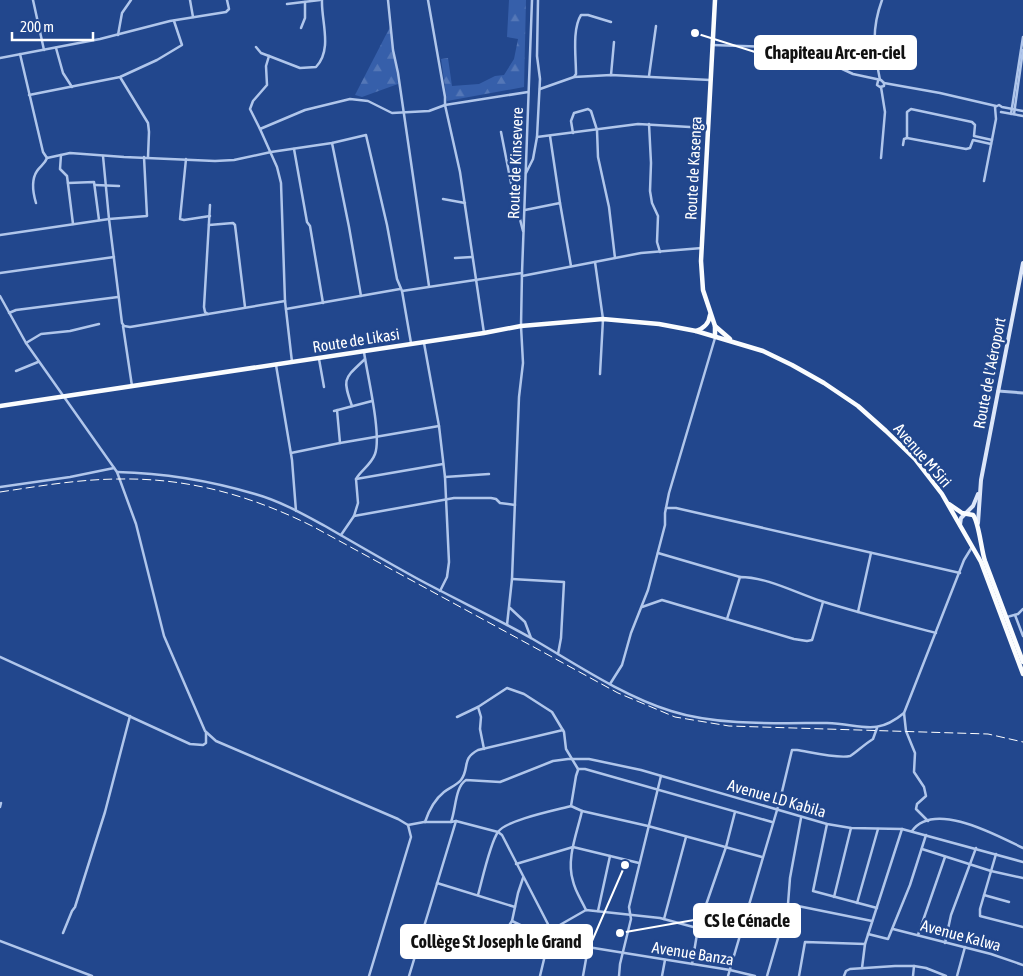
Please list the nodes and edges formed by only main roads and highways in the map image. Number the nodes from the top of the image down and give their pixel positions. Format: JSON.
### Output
{"nodes":[{"id":1,"x":715,"y":0,"type":"edge"},
{"id":2,"x":1023,"y":263,"type":"edge"},
{"id":3,"x":710,"y":313,"type":"junction"},
{"id":4,"x":715,"y":326,"type":"junction"},
{"id":5,"x":696,"y":331,"type":"junction"},
{"id":6,"x":715,"y":336,"type":"junction"},
{"id":7,"x":736,"y":342,"type":"junction"},
{"id":8,"x":0,"y":406,"type":"edge"},
{"id":9,"x":980,"y":487,"type":"junction"},
{"id":10,"x":946,"y":501,"type":"junction"},
{"id":11,"x":966,"y":513,"type":"junction"},
{"id":12,"x":978,"y":523,"type":"junction"},
{"id":13,"x":960,"y":525,"type":"junction"},
{"id":14,"x":979,"y":536,"type":"junction"},
{"id":15,"x":969,"y":540,"type":"junction"},
{"id":16,"x":1023,"y":662,"type":"edge"},
{"id":17,"x":1023,"y":674,"type":"edge"}],
"edges":[{"from":1,"to":3,"type":"highway","name":"Route de Kasenga"},
{"from":2,"to":9,"type":"main road","name":"Route de l'Aéroport"},
{"from":3,"to":4,"type":"highway","name":"Route de Kasenga"},
{"from":3,"to":5,"type":"highway"},
{"from":4,"to":6,"type":"highway","name":"Route de Kasenga"},
{"from":4,"to":7,"type":"highway"},
{"from":5,"to":6,"type":"highway","name":"Route de Likasi"},
{"from":5,"to":8,"type":"highway","name":"Route de Likasi"},
{"from":6,"to":7,"type":"highway","name":"Avenue M'Siri"},
{"from":7,"to":10,"type":"highway","name":"Avenue M'Siri"},
{"from":9,"to":11,"type":"main road","name":"Route de l'Aéroport"},
{"from":9,"to":12,"type":"main road","name":"Route de l'Aéroport"},
{"from":10,"to":11,"type":"highway"},
{"from":10,"to":13,"type":"highway","name":"Avenue M'Siri"},
{"from":11,"to":12,"type":"highway"},
{"from":11,"to":13,"type":"main road","name":"Route de l'Aéroport"},
{"from":12,"to":14,"type":"highway"},
{"from":13,"to":15,"type":"highway","name":"Avenue M'Siri"},
{"from":14,"to":15,"type":"highway"},
{"from":14,"to":16,"type":"highway"},
{"from":15,"to":17,"type":"highway","name":"Avenue M'Siri"}]}
